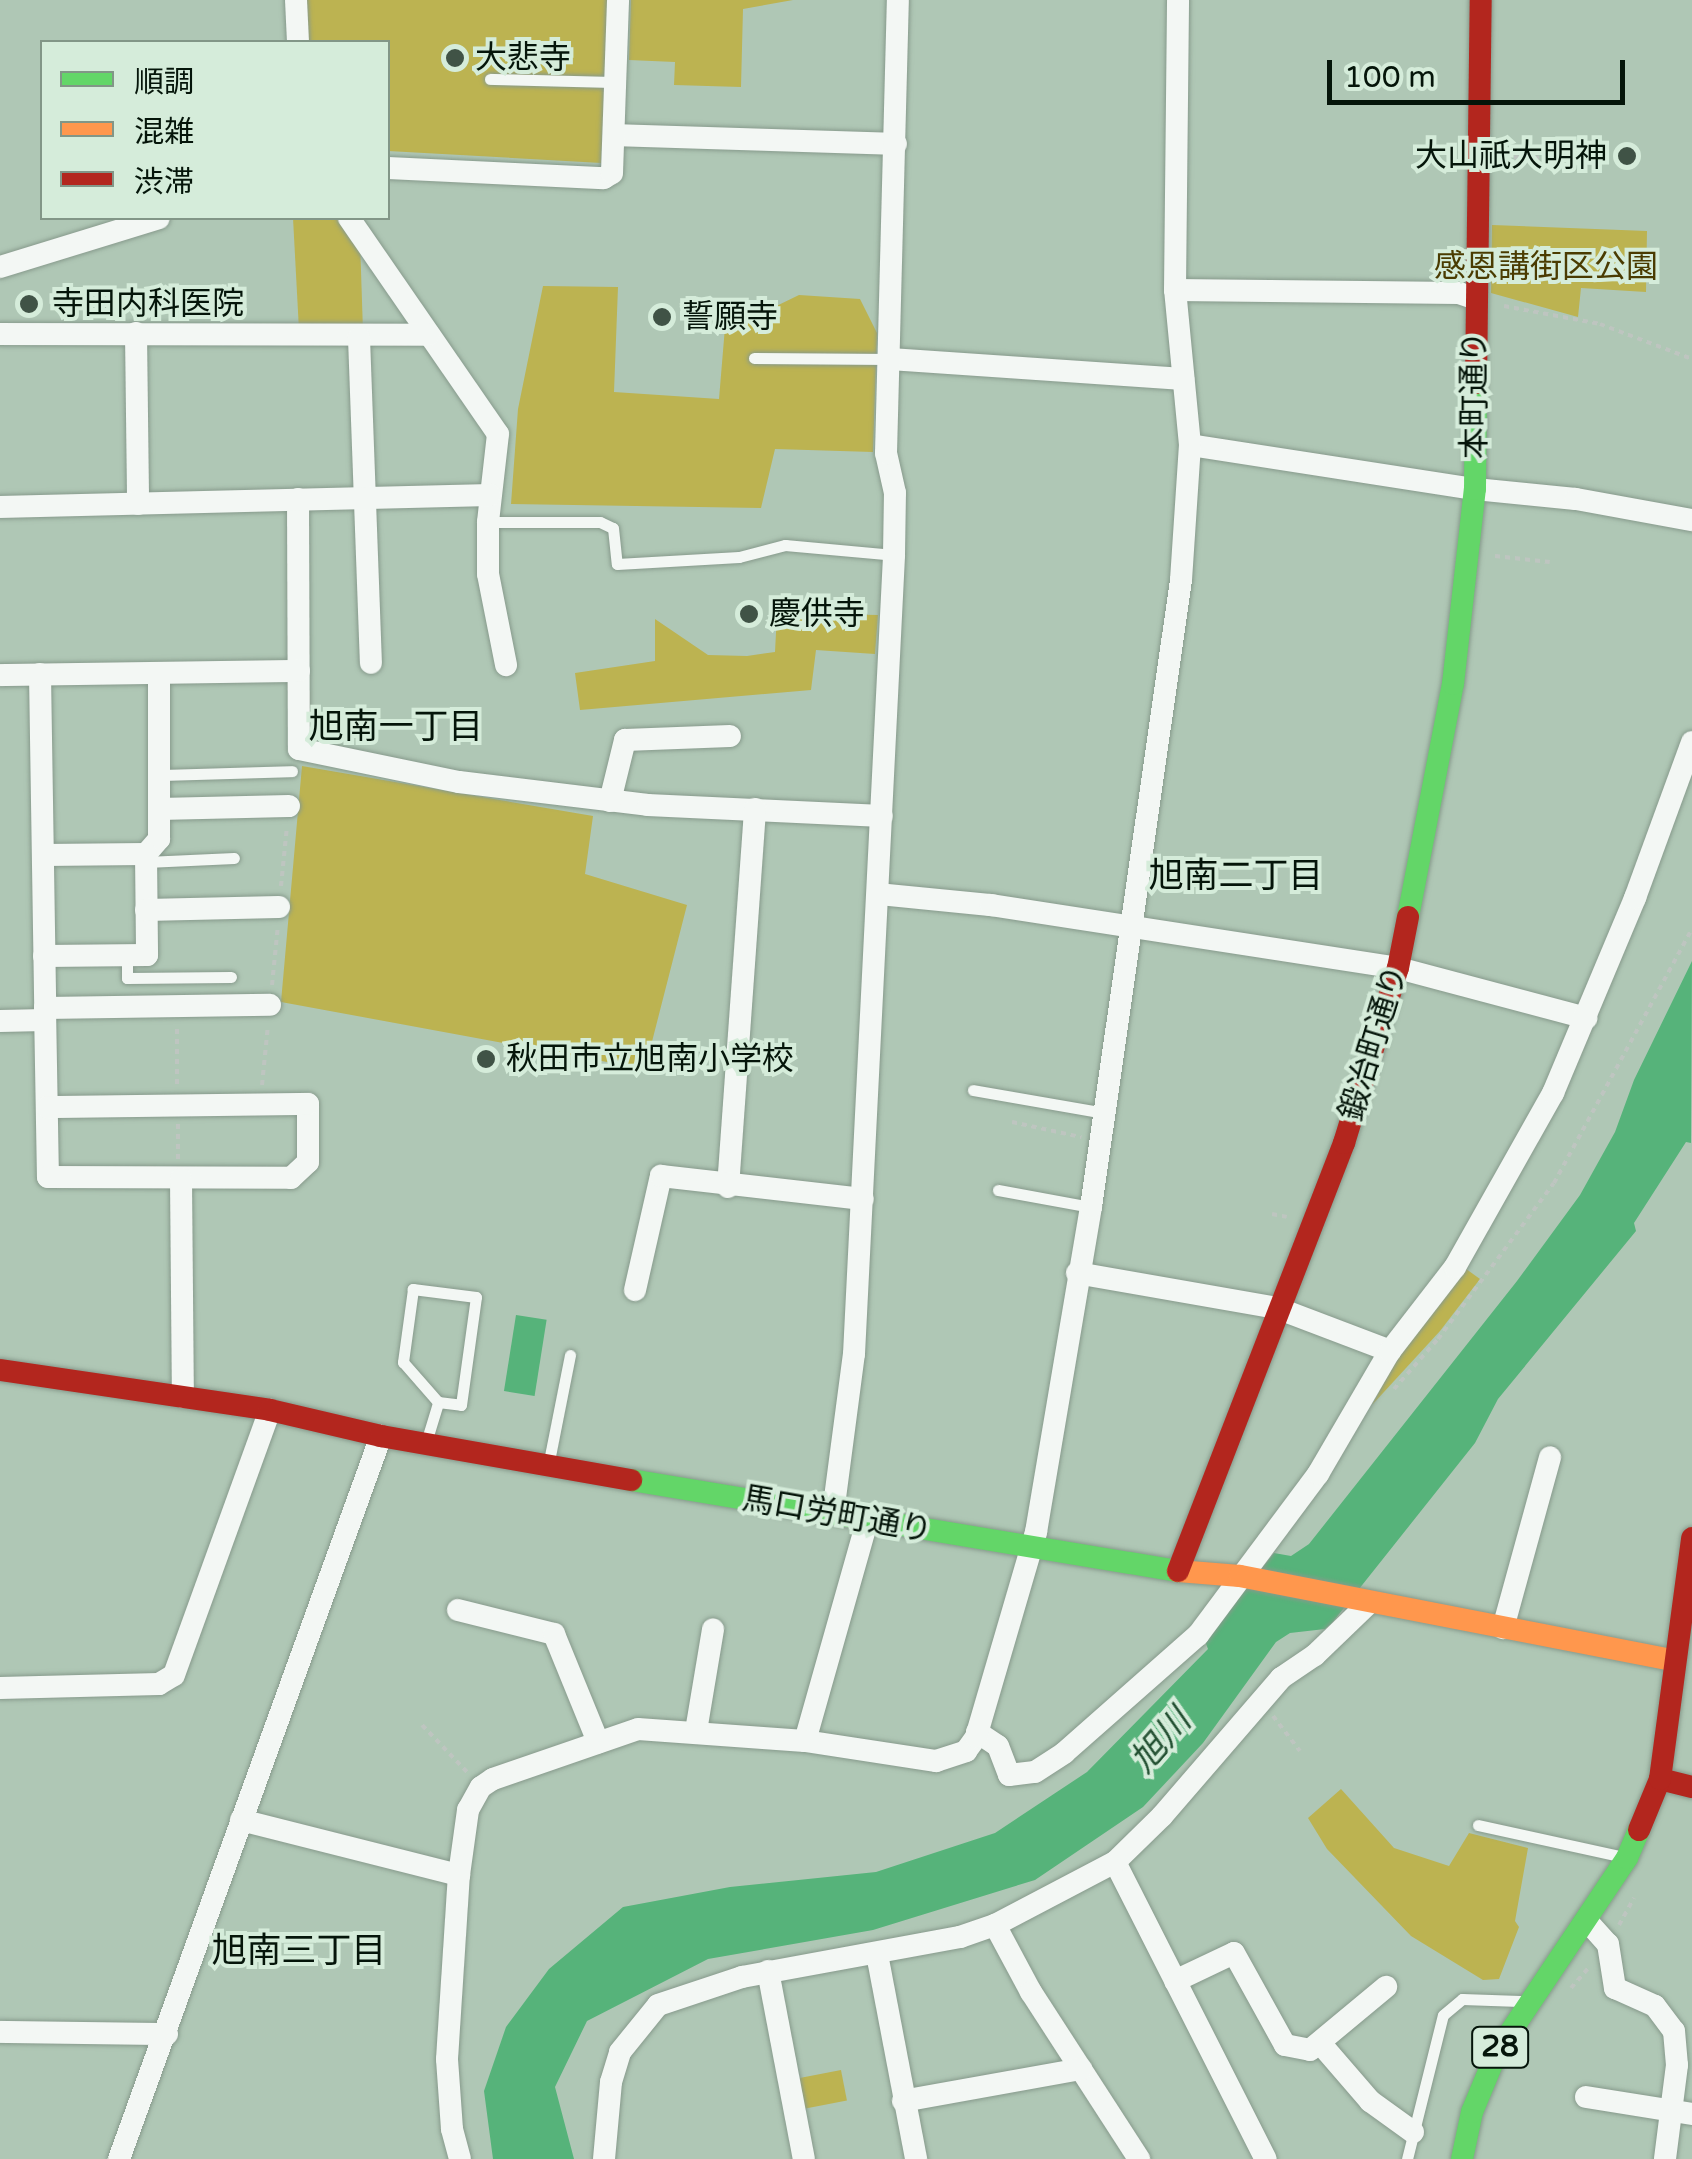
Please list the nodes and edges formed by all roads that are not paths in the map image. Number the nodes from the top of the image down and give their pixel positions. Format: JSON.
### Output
{"nodes":[{"id":1,"x":296,"y":0,"type":"edge"},
{"id":2,"x":618,"y":0,"type":"edge"},
{"id":3,"x":898,"y":0,"type":"edge"},
{"id":4,"x":1178,"y":0,"type":"edge"},
{"id":5,"x":1480,"y":0,"type":"edge"},
{"id":6,"x":298,"y":40,"type":"edge"},
{"id":7,"x":490,"y":80,"type":"dead end"},
{"id":8,"x":618,"y":82,"type":"junction"},
{"id":9,"x":615,"y":135,"type":"junction"},
{"id":10,"x":896,"y":144,"type":"junction"},
{"id":11,"x":390,"y":168,"type":"edge"},
{"id":12,"x":153,"y":220,"type":"edge"},
{"id":13,"x":350,"y":220,"type":"edge"},
{"id":14,"x":0,"y":268,"type":"edge"},
{"id":15,"x":1175,"y":290,"type":"junction"},
{"id":16,"x":1476,"y":299,"type":"junction"},
{"id":17,"x":136,"y":333,"type":"junction"},
{"id":18,"x":0,"y":334,"type":"edge"},
{"id":19,"x":429,"y":336,"type":"junction"},
{"id":20,"x":359,"y":338,"type":"junction"},
{"id":21,"x":754,"y":358,"type":"dead end"},
{"id":22,"x":890,"y":360,"type":"junction"},
{"id":23,"x":1183,"y":379,"type":"junction"},
{"id":24,"x":1190,"y":445,"type":"junction"},
{"id":25,"x":1474,"y":490,"type":"junction"},
{"id":26,"x":364,"y":496,"type":"junction"},
{"id":27,"x":490,"y":496,"type":"junction"},
{"id":28,"x":298,"y":499,"type":"junction"},
{"id":29,"x":138,"y":504,"type":"junction"},
{"id":30,"x":0,"y":507,"type":"edge"},
{"id":31,"x":1692,"y":520,"type":"edge"},
{"id":32,"x":488,"y":522,"type":"junction"},
{"id":33,"x":894,"y":555,"type":"junction"},
{"id":34,"x":371,"y":663,"type":"dead end"},
{"id":35,"x":506,"y":665,"type":"dead end"},
{"id":36,"x":300,"y":670,"type":"junction"},
{"id":37,"x":159,"y":673,"type":"junction"},
{"id":38,"x":40,"y":674,"type":"junction"},
{"id":39,"x":0,"y":675,"type":"edge"},
{"id":40,"x":730,"y":736,"type":"dead end"},
{"id":41,"x":1692,"y":742,"type":"edge"},
{"id":42,"x":292,"y":771,"type":"dead end"},
{"id":43,"x":159,"y":775,"type":"junction"},
{"id":44,"x":610,"y":801,"type":"junction"},
{"id":45,"x":288,"y":806,"type":"dead end"},
{"id":46,"x":159,"y":809,"type":"junction"},
{"id":47,"x":754,"y":809,"type":"junction"},
{"id":48,"x":882,"y":816,"type":"junction"},
{"id":49,"x":43,"y":854,"type":"junction"},
{"id":50,"x":146,"y":858,"type":"junction"},
{"id":51,"x":234,"y":858,"type":"dead end"},
{"id":52,"x":878,"y":894,"type":"junction"},
{"id":53,"x":280,"y":907,"type":"dead end"},
{"id":54,"x":146,"y":910,"type":"junction"},
{"id":55,"x":1132,"y":928,"type":"junction"},
{"id":56,"x":44,"y":956,"type":"junction"},
{"id":57,"x":127,"y":956,"type":"junction"},
{"id":58,"x":1398,"y":968,"type":"junction"},
{"id":59,"x":231,"y":977,"type":"dead end"},
{"id":60,"x":270,"y":1005,"type":"dead end"},
{"id":61,"x":45,"y":1014,"type":"junction"},
{"id":62,"x":1586,"y":1018,"type":"junction"},
{"id":63,"x":0,"y":1021,"type":"edge"},
{"id":64,"x":973,"y":1090,"type":"dead end"},
{"id":65,"x":47,"y":1106,"type":"junction"},
{"id":66,"x":1104,"y":1113,"type":"junction"},
{"id":67,"x":181,"y":1179,"type":"junction"},
{"id":68,"x":728,"y":1187,"type":"junction"},
{"id":69,"x":998,"y":1190,"type":"dead end"},
{"id":70,"x":863,"y":1199,"type":"junction"},
{"id":71,"x":1091,"y":1207,"type":"junction"},
{"id":72,"x":1077,"y":1273,"type":"junction"},
{"id":73,"x":635,"y":1290,"type":"dead end"},
{"id":74,"x":1277,"y":1308,"type":"junction"},
{"id":75,"x":1390,"y":1350,"type":"junction"},
{"id":76,"x":570,"y":1355,"type":"dead end"},
{"id":77,"x":0,"y":1370,"type":"edge"},
{"id":78,"x":182,"y":1397,"type":"junction"},
{"id":79,"x":438,"y":1402,"type":"junction"},
{"id":80,"x":270,"y":1410,"type":"junction"},
{"id":81,"x":381,"y":1436,"type":"junction"},
{"id":82,"x":426,"y":1443,"type":"junction"},
{"id":83,"x":1550,"y":1456,"type":"dead end"},
{"id":84,"x":548,"y":1465,"type":"junction"},
{"id":85,"x":833,"y":1514,"type":"junction"},
{"id":86,"x":866,"y":1522,"type":"junction"},
{"id":87,"x":1692,"y":1538,"type":"edge"},
{"id":88,"x":1031,"y":1548,"type":"junction"},
{"id":89,"x":1178,"y":1571,"type":"junction"},
{"id":90,"x":1246,"y":1577,"type":"junction"},
{"id":91,"x":1364,"y":1602,"type":"junction"},
{"id":92,"x":458,"y":1610,"type":"dead end"},
{"id":93,"x":1502,"y":1628,"type":"junction"},
{"id":94,"x":713,"y":1629,"type":"dead end"},
{"id":95,"x":1683,"y":1658,"type":"edge"},
{"id":96,"x":0,"y":1688,"type":"edge"},
{"id":97,"x":696,"y":1732,"type":"junction"},
{"id":98,"x":977,"y":1732,"type":"junction"},
{"id":99,"x":805,"y":1741,"type":"junction"},
{"id":100,"x":598,"y":1742,"type":"junction"},
{"id":101,"x":1660,"y":1780,"type":"junction"},
{"id":102,"x":1692,"y":1787,"type":"edge"},
{"id":103,"x":241,"y":1820,"type":"junction"},
{"id":104,"x":1478,"y":1825,"type":"dead end"},
{"id":105,"x":1627,"y":1858,"type":"junction"},
{"id":106,"x":1115,"y":1862,"type":"junction"},
{"id":107,"x":459,"y":1875,"type":"junction"},
{"id":108,"x":1587,"y":1920,"type":"junction"},
{"id":109,"x":995,"y":1925,"type":"junction"},
{"id":110,"x":877,"y":1954,"type":"junction"},
{"id":111,"x":768,"y":1971,"type":"junction"},
{"id":112,"x":1175,"y":1981,"type":"junction"},
{"id":113,"x":1386,"y":1987,"type":"dead end"},
{"id":114,"x":1527,"y":2001,"type":"junction"},
{"id":115,"x":0,"y":2032,"type":"edge"},
{"id":116,"x":167,"y":2034,"type":"junction"},
{"id":117,"x":1320,"y":2043,"type":"junction"},
{"id":118,"x":1080,"y":2069,"type":"junction"},
{"id":119,"x":1586,"y":2097,"type":"dead end"},
{"id":120,"x":904,"y":2101,"type":"junction"},
{"id":121,"x":1682,"y":2112,"type":"edge"},
{"id":122,"x":1413,"y":2132,"type":"junction"},
{"id":123,"x":119,"y":2159,"type":"edge"},
{"id":124,"x":460,"y":2159,"type":"edge"},
{"id":125,"x":604,"y":2159,"type":"edge"},
{"id":126,"x":804,"y":2159,"type":"edge"},
{"id":127,"x":916,"y":2159,"type":"edge"},
{"id":128,"x":1139,"y":2159,"type":"edge"},
{"id":129,"x":1266,"y":2159,"type":"edge"},
{"id":130,"x":1406,"y":2159,"type":"edge"},
{"id":131,"x":1462,"y":2159,"type":"edge"},
{"id":132,"x":1666,"y":2159,"type":"edge"}],
"edges":[{"from":1,"to":6,"type":"street"},
{"from":2,"to":8,"type":"street"},
{"from":3,"to":10,"type":"street"},
{"from":4,"to":15,"type":"street"},
{"from":5,"to":16,"type":"street","name":"本町通り"},
{"from":7,"to":8,"type":"lane"},
{"from":8,"to":9,"type":"street"},
{"from":9,"to":10,"type":"street"},
{"from":9,"to":11,"type":"street"},
{"from":10,"to":22,"type":"street"},
{"from":12,"to":14,"type":"street"},
{"from":13,"to":19,"type":"street"},
{"from":15,"to":16,"type":"street"},
{"from":15,"to":23,"type":"street"},
{"from":16,"to":25,"type":"street","name":"本町通り"},
{"from":17,"to":18,"type":"street"},
{"from":17,"to":20,"type":"street"},
{"from":17,"to":29,"type":"street"},
{"from":19,"to":20,"type":"street"},
{"from":19,"to":27,"type":"street"},
{"from":20,"to":26,"type":"street"},
{"from":21,"to":22,"type":"lane"},
{"from":22,"to":23,"type":"street"},
{"from":22,"to":33,"type":"street"},
{"from":23,"to":24,"type":"street"},
{"from":24,"to":25,"type":"street"},
{"from":24,"to":55,"type":"street"},
{"from":25,"to":31,"type":"street"},
{"from":25,"to":58,"type":"street","name":"鍛冶町通り"},
{"from":26,"to":27,"type":"street"},
{"from":26,"to":28,"type":"street"},
{"from":26,"to":34,"type":"street"},
{"from":27,"to":32,"type":"street"},
{"from":28,"to":29,"type":"street"},
{"from":28,"to":36,"type":"street"},
{"from":29,"to":30,"type":"street"},
{"from":32,"to":33,"type":"lane"},
{"from":32,"to":35,"type":"street"},
{"from":33,"to":48,"type":"street"},
{"from":36,"to":37,"type":"street"},
{"from":36,"to":44,"type":"street"},
{"from":37,"to":38,"type":"street"},
{"from":37,"to":43,"type":"street"},
{"from":38,"to":39,"type":"street"},
{"from":38,"to":49,"type":"street"},
{"from":40,"to":44,"type":"street"},
{"from":41,"to":62,"type":"street"},
{"from":42,"to":43,"type":"lane"},
{"from":43,"to":46,"type":"street"},
{"from":44,"to":47,"type":"street"},
{"from":45,"to":46,"type":"street"},
{"from":46,"to":50,"type":"street"},
{"from":47,"to":48,"type":"street"},
{"from":47,"to":68,"type":"street"},
{"from":48,"to":52,"type":"street"},
{"from":49,"to":50,"type":"street"},
{"from":49,"to":56,"type":"street"},
{"from":50,"to":51,"type":"lane"},
{"from":50,"to":54,"type":"street"},
{"from":52,"to":55,"type":"street"},
{"from":52,"to":70,"type":"street"},
{"from":53,"to":54,"type":"street"},
{"from":54,"to":57,"type":"street"},
{"from":55,"to":58,"type":"street"},
{"from":55,"to":66,"type":"street"},
{"from":56,"to":57,"type":"street"},
{"from":56,"to":61,"type":"street"},
{"from":57,"to":59,"type":"lane"},
{"from":58,"to":62,"type":"street"},
{"from":58,"to":74,"type":"street","name":"鍛冶町通り"},
{"from":60,"to":61,"type":"street"},
{"from":61,"to":63,"type":"street"},
{"from":61,"to":65,"type":"street"},
{"from":62,"to":75,"type":"street"},
{"from":64,"to":66,"type":"lane"},
{"from":65,"to":67,"type":"street"},
{"from":65,"to":67,"type":"street"},
{"from":66,"to":71,"type":"street"},
{"from":67,"to":78,"type":"street"},
{"from":68,"to":70,"type":"street"},
{"from":68,"to":73,"type":"street"},
{"from":69,"to":71,"type":"lane"},
{"from":70,"to":85,"type":"street"},
{"from":71,"to":72,"type":"street"},
{"from":72,"to":74,"type":"street"},
{"from":72,"to":88,"type":"street"},
{"from":74,"to":75,"type":"street"},
{"from":74,"to":89,"type":"street","name":"鍛冶町通り"},
{"from":75,"to":90,"type":"street"},
{"from":76,"to":84,"type":"lane"},
{"from":77,"to":78,"type":"street","name":"馬口労町通り"},
{"from":78,"to":80,"type":"street","name":"馬口労町通り"},
{"from":79,"to":79,"type":"lane"},
{"from":79,"to":82,"type":"lane"},
{"from":80,"to":81,"type":"street","name":"馬口労町通り"},
{"from":80,"to":96,"type":"street"},
{"from":81,"to":82,"type":"street","name":"馬口労町通り"},
{"from":81,"to":103,"type":"street"},
{"from":82,"to":84,"type":"street","name":"馬口労町通り"},
{"from":83,"to":93,"type":"street"},
{"from":84,"to":85,"type":"street","name":"馬口労町通り"},
{"from":85,"to":86,"type":"street","name":"馬口労町通り"},
{"from":86,"to":88,"type":"street","name":"馬口労町通り"},
{"from":86,"to":99,"type":"street"},
{"from":87,"to":95,"type":"street","number":"28"},
{"from":88,"to":89,"type":"street","name":"馬口労町通り"},
{"from":88,"to":98,"type":"street"},
{"from":89,"to":90,"type":"street","name":"馬口労町通り"},
{"from":90,"to":91,"type":"street","name":"馬口労町通り"},
{"from":90,"to":98,"type":"street"},
{"from":91,"to":93,"type":"street","name":"馬口労町通り"},
{"from":91,"to":106,"type":"street"},
{"from":92,"to":100,"type":"street"},
{"from":93,"to":95,"type":"street","name":"馬口労町通り"},
{"from":94,"to":97,"type":"street"},
{"from":95,"to":101,"type":"street","number":"28"},
{"from":97,"to":99,"type":"street"},
{"from":97,"to":100,"type":"street"},
{"from":98,"to":99,"type":"street"},
{"from":100,"to":107,"type":"street"},
{"from":101,"to":102,"type":"street"},
{"from":101,"to":105,"type":"street","number":"28"},
{"from":103,"to":107,"type":"street"},
{"from":103,"to":116,"type":"street"},
{"from":104,"to":105,"type":"lane"},
{"from":105,"to":108,"type":"street","number":"28"},
{"from":106,"to":109,"type":"street"},
{"from":106,"to":112,"type":"street"},
{"from":107,"to":124,"type":"street"},
{"from":108,"to":114,"type":"street","number":"28"},
{"from":108,"to":121,"type":"street"},
{"from":109,"to":110,"type":"street"},
{"from":109,"to":118,"type":"street"},
{"from":110,"to":111,"type":"street"},
{"from":110,"to":120,"type":"street"},
{"from":111,"to":125,"type":"street"},
{"from":111,"to":126,"type":"street"},
{"from":112,"to":117,"type":"street"},
{"from":112,"to":129,"type":"street"},
{"from":113,"to":117,"type":"street"},
{"from":114,"to":122,"type":"lane"},
{"from":114,"to":131,"type":"street","number":"28"},
{"from":115,"to":116,"type":"street"},
{"from":116,"to":123,"type":"street"},
{"from":117,"to":122,"type":"street"},
{"from":118,"to":120,"type":"street"},
{"from":118,"to":128,"type":"street"},
{"from":119,"to":121,"type":"street"},
{"from":120,"to":127,"type":"street"},
{"from":121,"to":132,"type":"street"},
{"from":122,"to":130,"type":"lane"}]}
